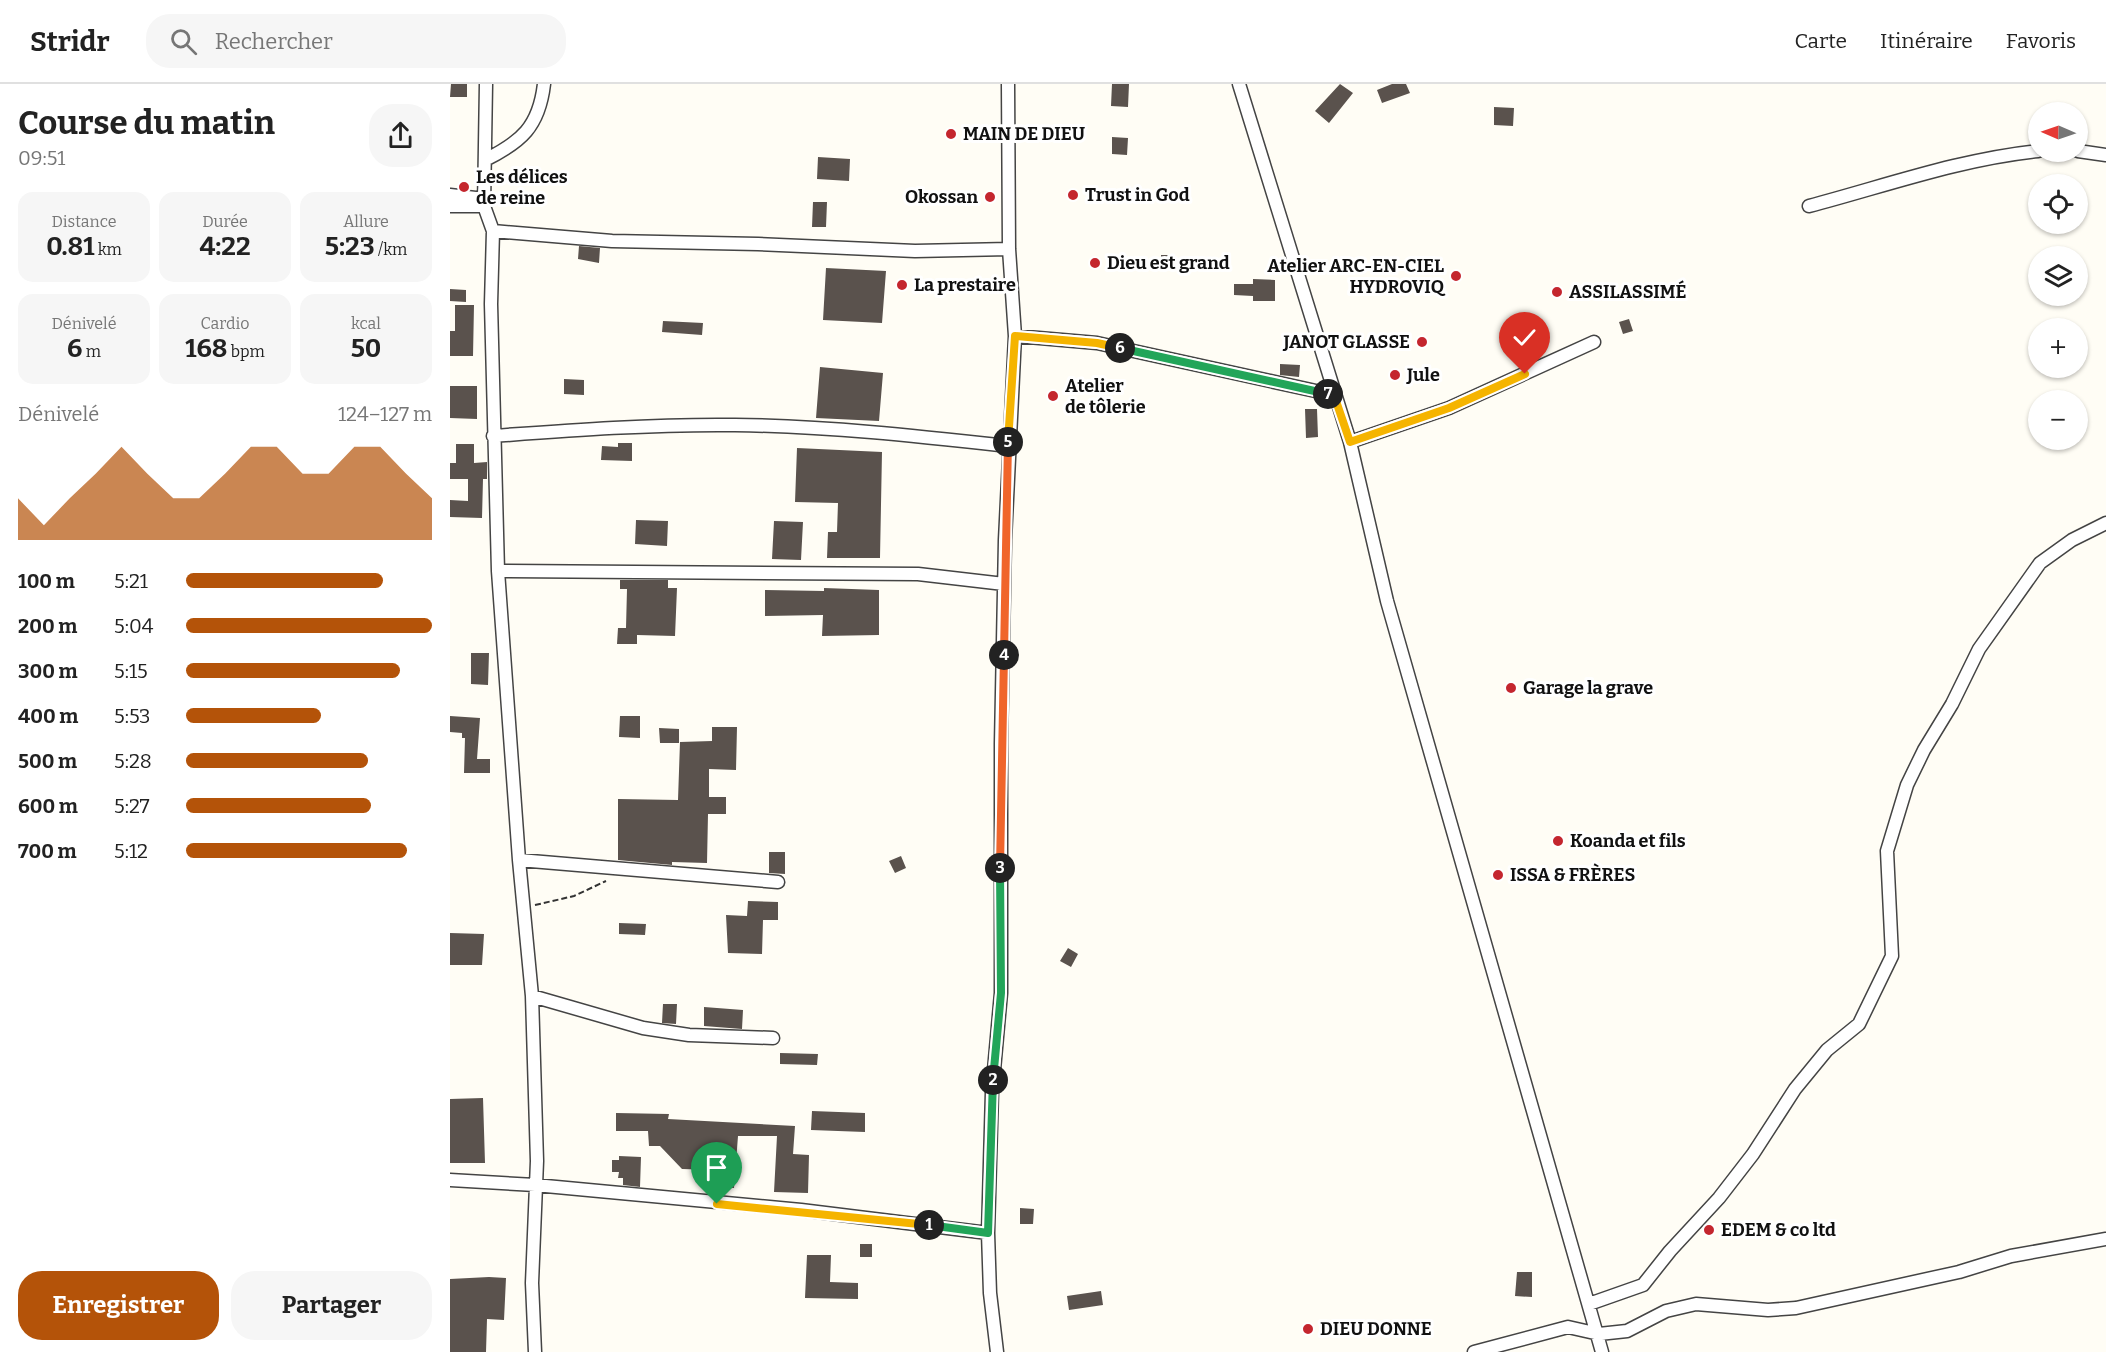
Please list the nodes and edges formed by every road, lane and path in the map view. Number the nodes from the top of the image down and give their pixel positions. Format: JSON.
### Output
{"nodes":[{"id":1,"x":486,"y":84,"type":"edge"},
{"id":2,"x":544,"y":84,"type":"edge"},
{"id":3,"x":1008,"y":84,"type":"edge"},
{"id":4,"x":1239,"y":84,"type":"edge"},
{"id":5,"x":2088,"y":152,"type":"edge"},
{"id":6,"x":2028,"y":153,"type":"edge"},
{"id":7,"x":2106,"y":155,"type":"edge"},
{"id":8,"x":485,"y":160,"type":"junction"},
{"id":9,"x":450,"y":195,"type":"edge"},
{"id":10,"x":484,"y":203,"type":"junction"},
{"id":11,"x":450,"y":206,"type":"edge"},
{"id":12,"x":1809,"y":206,"type":"dead end"},
{"id":13,"x":493,"y":231,"type":"junction"},
{"id":14,"x":1009,"y":249,"type":"junction"},
{"id":15,"x":1015,"y":336,"type":"junction"},
{"id":16,"x":1594,"y":342,"type":"dead end"},
{"id":17,"x":1334,"y":395,"type":"junction"},
{"id":18,"x":493,"y":436,"type":"junction"},
{"id":19,"x":1350,"y":442,"type":"junction"},
{"id":20,"x":1008,"y":446,"type":"junction"},
{"id":21,"x":2106,"y":523,"type":"edge"},
{"id":22,"x":498,"y":571,"type":"junction"},
{"id":23,"x":1004,"y":584,"type":"junction"},
{"id":24,"x":519,"y":860,"type":"junction"},
{"id":25,"x":624,"y":869,"type":"junction"},
{"id":26,"x":778,"y":882,"type":"dead end"},
{"id":27,"x":524,"y":907,"type":"junction"},
{"id":28,"x":532,"y":996,"type":"junction"},
{"id":29,"x":773,"y":1038,"type":"dead end"},
{"id":30,"x":450,"y":1180,"type":"edge"},
{"id":31,"x":535,"y":1185,"type":"junction"},
{"id":32,"x":988,"y":1233,"type":"junction"},
{"id":33,"x":2106,"y":1239,"type":"edge"},
{"id":34,"x":1589,"y":1304,"type":"junction"},
{"id":35,"x":1599,"y":1334,"type":"junction"},
{"id":36,"x":539,"y":1352,"type":"edge"},
{"id":37,"x":997,"y":1352,"type":"edge"},
{"id":38,"x":1474,"y":1352,"type":"edge"},
{"id":39,"x":1602,"y":1352,"type":"edge"}],
"edges":[{"from":1,"to":8,"type":"street"},
{"from":2,"to":8,"type":"street"},
{"from":3,"to":14,"type":"street"},
{"from":4,"to":17,"type":"street"},
{"from":5,"to":7,"type":"street"},
{"from":6,"to":12,"type":"street"},
{"from":8,"to":10,"type":"street"},
{"from":9,"to":10,"type":"street"},
{"from":10,"to":11,"type":"street"},
{"from":10,"to":13,"type":"street"},
{"from":13,"to":14,"type":"street"},
{"from":13,"to":18,"type":"street"},
{"from":14,"to":15,"type":"street"},
{"from":15,"to":17,"type":"street"},
{"from":15,"to":20,"type":"street"},
{"from":16,"to":19,"type":"street"},
{"from":17,"to":19,"type":"street"},
{"from":18,"to":20,"type":"street"},
{"from":18,"to":22,"type":"street"},
{"from":19,"to":34,"type":"street"},
{"from":20,"to":23,"type":"street"},
{"from":21,"to":34,"type":"street"},
{"from":22,"to":23,"type":"street"},
{"from":22,"to":24,"type":"street"},
{"from":23,"to":32,"type":"street"},
{"from":24,"to":25,"type":"street"},
{"from":24,"to":27,"type":"street"},
{"from":25,"to":26,"type":"street"},
{"from":25,"to":27,"type":"path"},
{"from":27,"to":28,"type":"street"},
{"from":28,"to":29,"type":"street"},
{"from":28,"to":31,"type":"street"},
{"from":30,"to":31,"type":"street"},
{"from":31,"to":32,"type":"street"},
{"from":31,"to":36,"type":"street"},
{"from":32,"to":37,"type":"street"},
{"from":33,"to":35,"type":"street"},
{"from":34,"to":35,"type":"street"},
{"from":35,"to":38,"type":"street"},
{"from":35,"to":39,"type":"street"}]}
